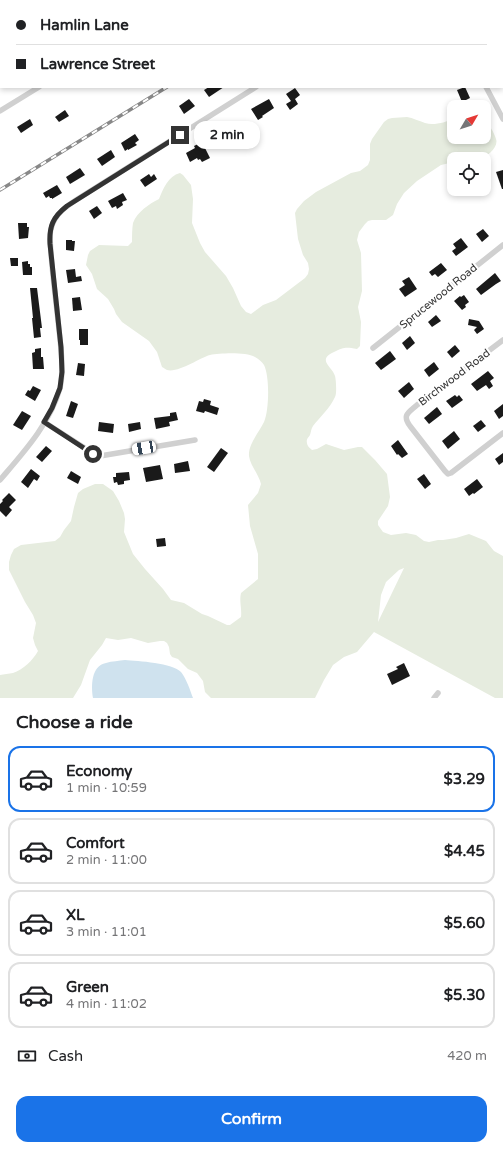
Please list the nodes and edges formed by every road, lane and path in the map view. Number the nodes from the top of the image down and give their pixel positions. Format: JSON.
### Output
{"nodes":[{"id":1,"x":37,"y":88,"type":"edge"},
{"id":2,"x":254,"y":88,"type":"edge"},
{"id":3,"x":487,"y":88,"type":"edge"},
{"id":4,"x":0,"y":111,"type":"edge"},
{"id":5,"x":503,"y":119,"type":"edge"},
{"id":6,"x":503,"y":245,"type":"edge"},
{"id":7,"x":503,"y":340,"type":"edge"},
{"id":8,"x":373,"y":348,"type":"dead end"},
{"id":9,"x":44,"y":422,"type":"junction"},
{"id":10,"x":503,"y":433,"type":"edge"},
{"id":11,"x":195,"y":440,"type":"dead end"},
{"id":12,"x":0,"y":480,"type":"edge"},
{"id":13,"x":438,"y":693,"type":"dead end"},
{"id":14,"x":434,"y":698,"type":"edge"}],
"edges":[{"from":1,"to":4,"type":"street"},
{"from":2,"to":9,"type":"street"},
{"from":3,"to":5,"type":"street"},
{"from":6,"to":8,"type":"street","name":"Sprucewood Road"},
{"from":7,"to":10,"type":"street","name":"Birchwood Road"},
{"from":9,"to":11,"type":"street"},
{"from":9,"to":12,"type":"street"},
{"from":13,"to":14,"type":"street"}]}
